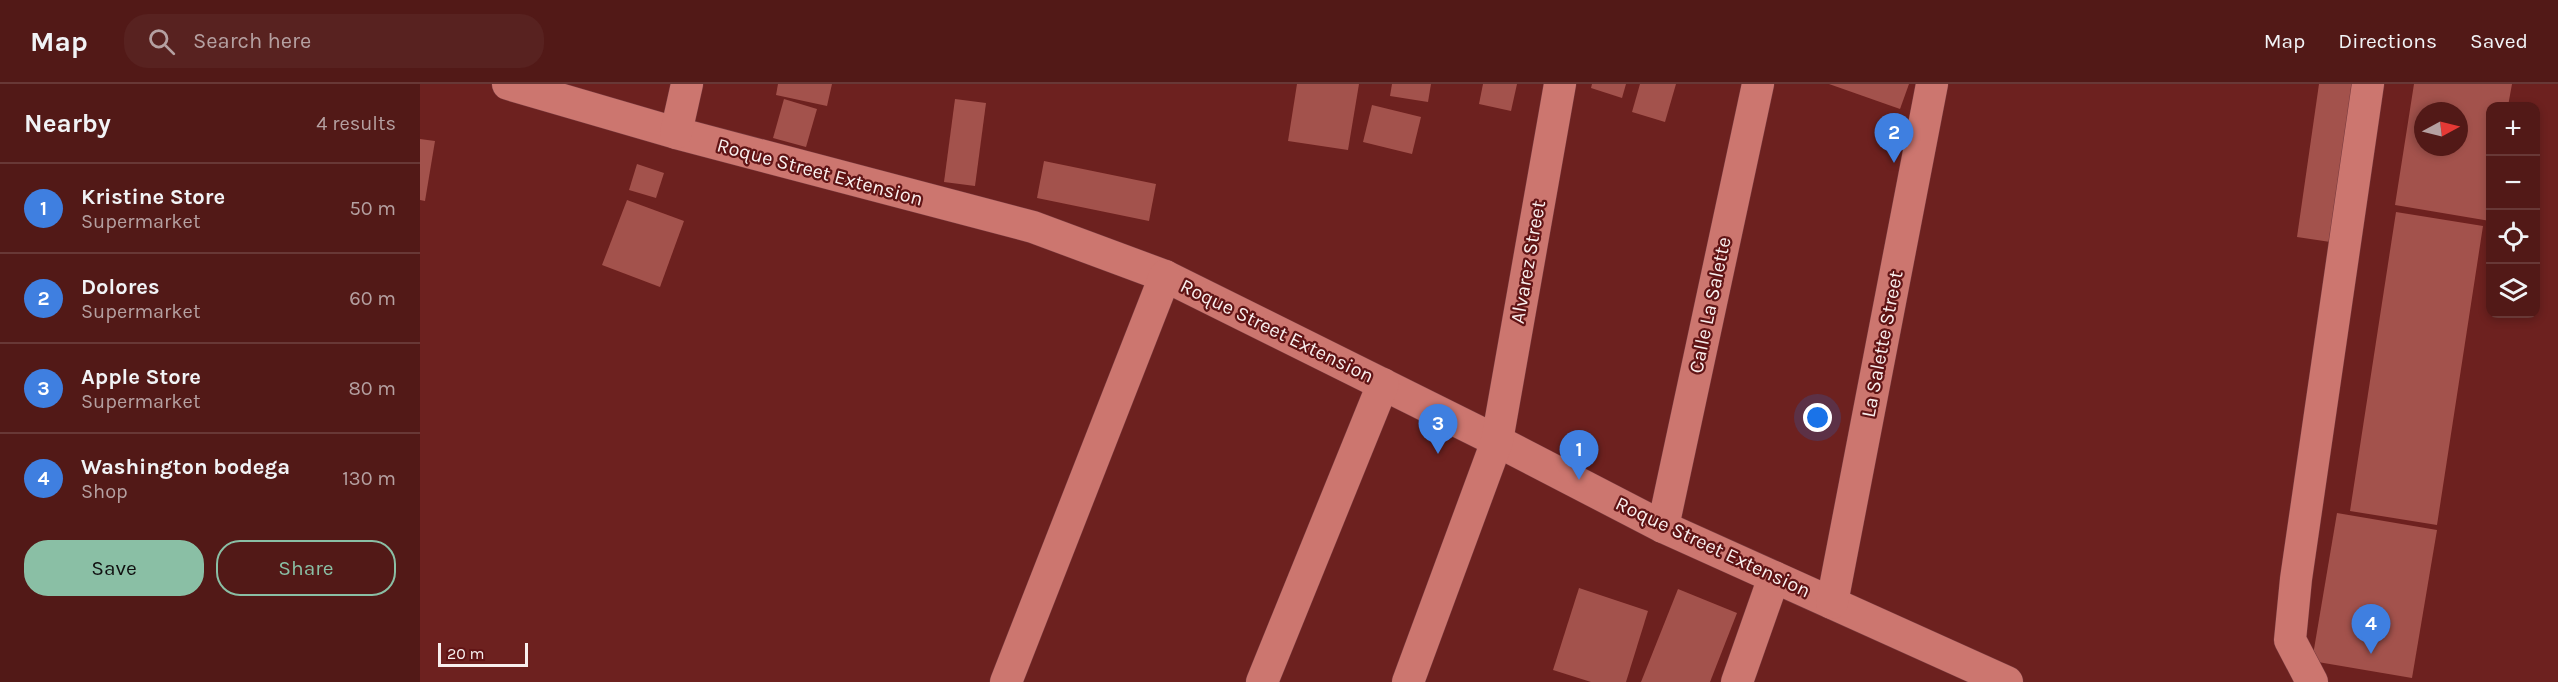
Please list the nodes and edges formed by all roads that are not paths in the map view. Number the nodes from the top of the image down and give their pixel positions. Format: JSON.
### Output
{"nodes":[{"id":1,"x":508,"y":84,"type":"edge"},
{"id":2,"x":687,"y":84,"type":"edge"},
{"id":3,"x":1560,"y":84,"type":"edge"},
{"id":4,"x":1758,"y":84,"type":"edge"},
{"id":5,"x":1932,"y":84,"type":"edge"},
{"id":6,"x":2368,"y":84,"type":"edge"},
{"id":7,"x":676,"y":133,"type":"junction"},
{"id":8,"x":1165,"y":276,"type":"junction"},
{"id":9,"x":1383,"y":384,"type":"junction"},
{"id":10,"x":1497,"y":441,"type":"junction"},
{"id":11,"x":1663,"y":526,"type":"junction"},
{"id":12,"x":1774,"y":577,"type":"junction"},
{"id":13,"x":1832,"y":603,"type":"junction"},
{"id":14,"x":1006,"y":682,"type":"edge"},
{"id":15,"x":1262,"y":682,"type":"edge"},
{"id":16,"x":1408,"y":682,"type":"edge"},
{"id":17,"x":1737,"y":682,"type":"edge"},
{"id":18,"x":2007,"y":682,"type":"edge"},
{"id":19,"x":2312,"y":682,"type":"edge"}],
"edges":[{"from":1,"to":7,"type":"street","name":"Roque Street Extension"},
{"from":2,"to":7,"type":"street"},
{"from":3,"to":10,"type":"street","name":"Alvarez Street"},
{"from":4,"to":11,"type":"street","name":"Calle La Salette"},
{"from":5,"to":13,"type":"street","name":"La Salette Street"},
{"from":6,"to":19,"type":"street"},
{"from":7,"to":8,"type":"street","name":"Roque Street Extension"},
{"from":8,"to":9,"type":"street","name":"Roque Street Extension"},
{"from":8,"to":14,"type":"street"},
{"from":9,"to":10,"type":"street","name":"Roque Street Extension"},
{"from":9,"to":15,"type":"street"},
{"from":10,"to":11,"type":"street","name":"Roque Street Extension"},
{"from":10,"to":16,"type":"street","name":"Alvarez Street"},
{"from":11,"to":12,"type":"street","name":"Roque Street Extension"},
{"from":12,"to":13,"type":"street","name":"Roque Street Extension"},
{"from":12,"to":17,"type":"street"},
{"from":13,"to":18,"type":"street","name":"Roque Street Extension"}]}
